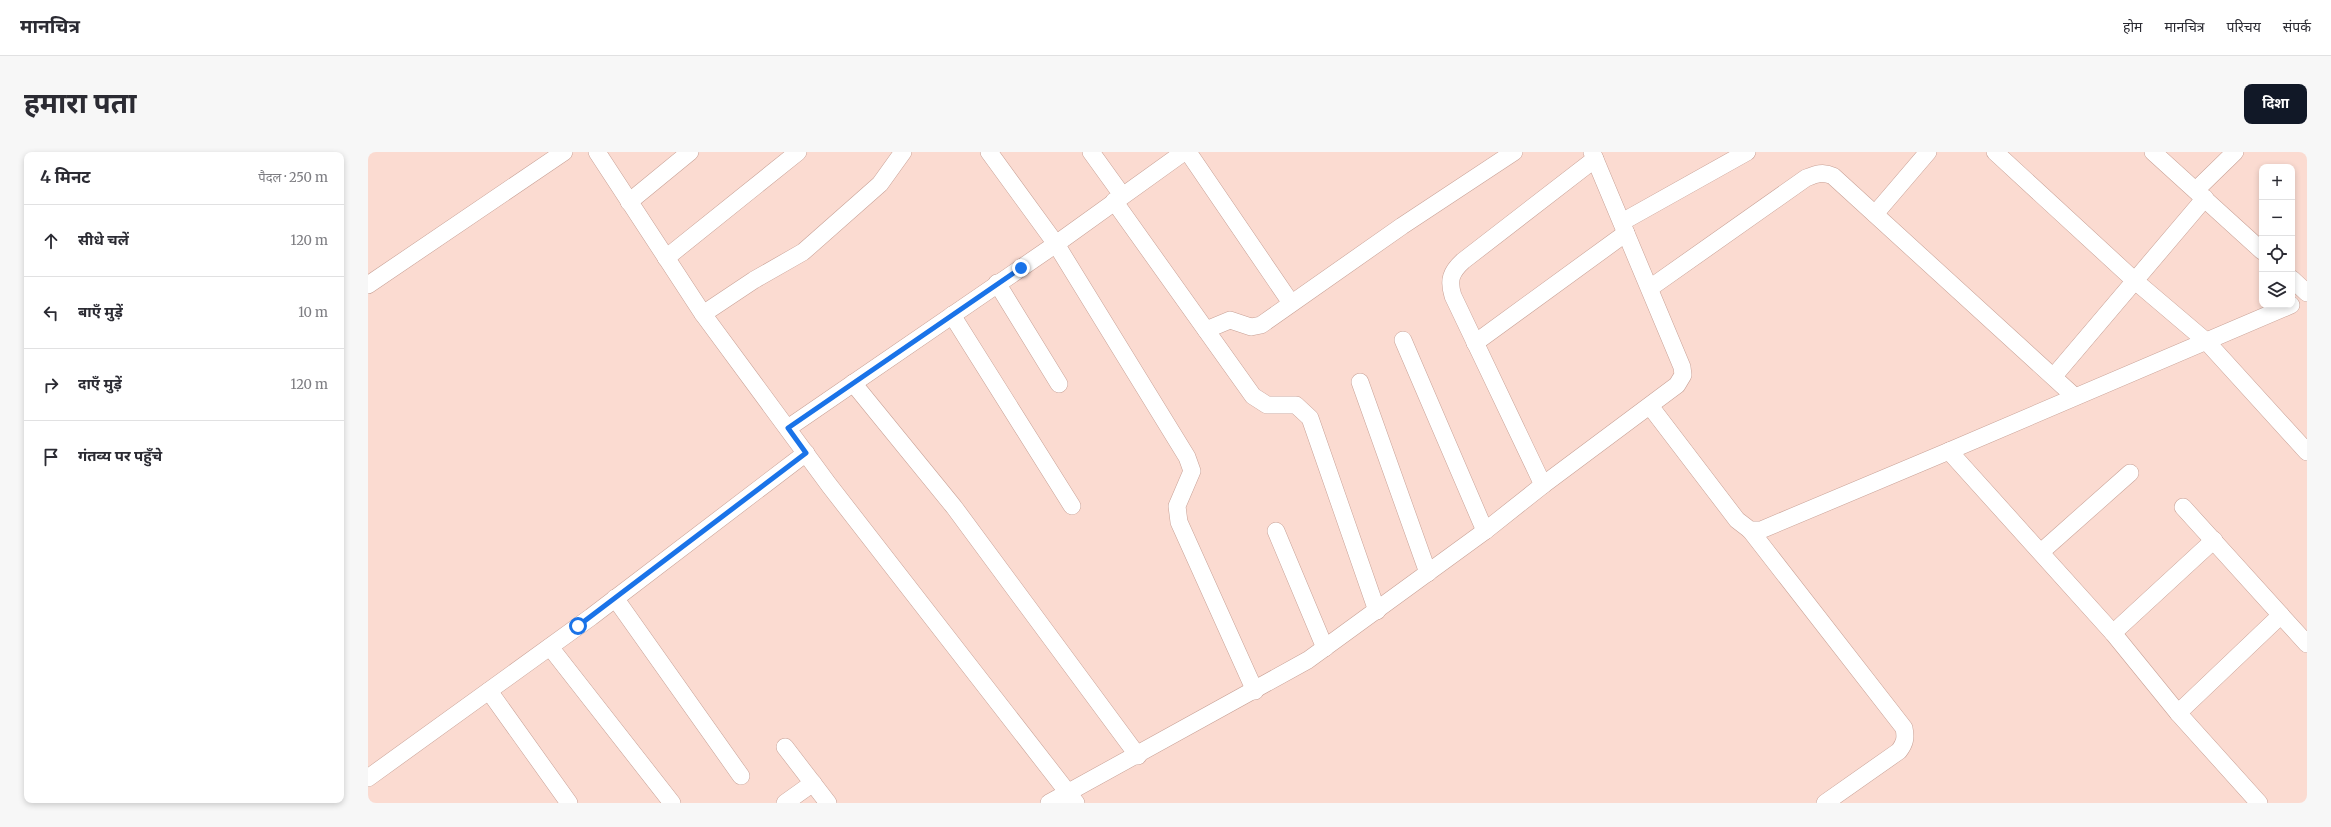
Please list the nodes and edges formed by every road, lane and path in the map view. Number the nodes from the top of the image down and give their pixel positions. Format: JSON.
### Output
{"nodes":[{"id":1,"x":564,"y":152,"type":"edge"},
{"id":2,"x":597,"y":152,"type":"edge"},
{"id":3,"x":690,"y":152,"type":"edge"},
{"id":4,"x":798,"y":152,"type":"edge"},
{"id":5,"x":903,"y":152,"type":"edge"},
{"id":6,"x":989,"y":152,"type":"edge"},
{"id":7,"x":1091,"y":152,"type":"edge"},
{"id":8,"x":1184,"y":152,"type":"edge"},
{"id":9,"x":1188,"y":152,"type":"edge"},
{"id":10,"x":1514,"y":152,"type":"edge"},
{"id":11,"x":1747,"y":152,"type":"edge"},
{"id":12,"x":1928,"y":152,"type":"edge"},
{"id":13,"x":1995,"y":152,"type":"edge"},
{"id":14,"x":2152,"y":152,"type":"edge"},
{"id":15,"x":2235,"y":152,"type":"edge"},
{"id":16,"x":1594,"y":155,"type":"edge"},
{"id":17,"x":2200,"y":194,"type":"junction"},
{"id":18,"x":1118,"y":198,"type":"junction"},
{"id":19,"x":629,"y":202,"type":"junction"},
{"id":20,"x":1874,"y":214,"type":"junction"},
{"id":21,"x":1624,"y":228,"type":"junction"},
{"id":22,"x":1056,"y":244,"type":"junction"},
{"id":23,"x":2259,"y":248,"type":"edge"},
{"id":24,"x":666,"y":258,"type":"junction"},
{"id":25,"x":2134,"y":280,"type":"junction"},
{"id":26,"x":2295,"y":282,"type":"edge"},
{"id":27,"x":998,"y":283,"type":"junction"},
{"id":28,"x":368,"y":285,"type":"edge"},
{"id":29,"x":1650,"y":288,"type":"junction"},
{"id":30,"x":2307,"y":293,"type":"edge"},
{"id":31,"x":2307,"y":298,"type":"edge"},
{"id":32,"x":1291,"y":303,"type":"junction"},
{"id":33,"x":2295,"y":303,"type":"edge"},
{"id":34,"x":2284,"y":308,"type":"edge"},
{"id":35,"x":703,"y":314,"type":"junction"},
{"id":36,"x":952,"y":315,"type":"junction"},
{"id":37,"x":1206,"y":330,"type":"junction"},
{"id":38,"x":1403,"y":340,"type":"dead end"},
{"id":39,"x":2207,"y":342,"type":"junction"},
{"id":40,"x":1475,"y":343,"type":"junction"},
{"id":41,"x":2054,"y":376,"type":"junction"},
{"id":42,"x":1360,"y":382,"type":"dead end"},
{"id":43,"x":853,"y":383,"type":"junction"},
{"id":44,"x":1059,"y":384,"type":"dead end"},
{"id":45,"x":2074,"y":396,"type":"junction"},
{"id":46,"x":1650,"y":406,"type":"junction"},
{"id":47,"x":788,"y":428,"type":"junction"},
{"id":48,"x":1949,"y":451,"type":"junction"},
{"id":49,"x":2307,"y":452,"type":"edge"},
{"id":50,"x":806,"y":453,"type":"junction"},
{"id":51,"x":2130,"y":473,"type":"dead end"},
{"id":52,"x":1543,"y":485,"type":"junction"},
{"id":53,"x":1072,"y":506,"type":"dead end"},
{"id":54,"x":2183,"y":507,"type":"dead end"},
{"id":55,"x":1750,"y":530,"type":"junction"},
{"id":56,"x":1276,"y":531,"type":"dead end"},
{"id":57,"x":1485,"y":531,"type":"junction"},
{"id":58,"x":2214,"y":540,"type":"junction"},
{"id":59,"x":2041,"y":552,"type":"junction"},
{"id":60,"x":1428,"y":573,"type":"junction"},
{"id":61,"x":615,"y":598,"type":"junction"},
{"id":62,"x":1377,"y":611,"type":"junction"},
{"id":63,"x":2280,"y":615,"type":"junction"},
{"id":64,"x":2113,"y":632,"type":"junction"},
{"id":65,"x":2307,"y":644,"type":"edge"},
{"id":66,"x":550,"y":646,"type":"junction"},
{"id":67,"x":1325,"y":648,"type":"junction"},
{"id":68,"x":489,"y":691,"type":"junction"},
{"id":69,"x":1255,"y":691,"type":"junction"},
{"id":70,"x":2178,"y":713,"type":"junction"},
{"id":71,"x":785,"y":747,"type":"dead end"},
{"id":72,"x":1138,"y":756,"type":"junction"},
{"id":73,"x":741,"y":776,"type":"dead end"},
{"id":74,"x":368,"y":778,"type":"edge"},
{"id":75,"x":813,"y":783,"type":"junction"},
{"id":76,"x":1072,"y":798,"type":"edge"},
{"id":77,"x":569,"y":803,"type":"edge"},
{"id":78,"x":672,"y":803,"type":"edge"},
{"id":79,"x":786,"y":803,"type":"edge"},
{"id":80,"x":828,"y":803,"type":"edge"},
{"id":81,"x":1049,"y":803,"type":"edge"},
{"id":82,"x":1825,"y":803,"type":"edge"},
{"id":83,"x":2259,"y":803,"type":"edge"}],
"edges":[{"from":1,"to":28,"type":"street"},
{"from":2,"to":19,"type":"street"},
{"from":3,"to":19,"type":"street"},
{"from":4,"to":24,"type":"street"},
{"from":5,"to":35,"type":"street"},
{"from":6,"to":22,"type":"street"},
{"from":7,"to":18,"type":"street"},
{"from":8,"to":18,"type":"street"},
{"from":9,"to":32,"type":"street"},
{"from":10,"to":32,"type":"street"},
{"from":11,"to":21,"type":"street"},
{"from":12,"to":20,"type":"street"},
{"from":13,"to":25,"type":"street"},
{"from":14,"to":17,"type":"street"},
{"from":15,"to":17,"type":"street"},
{"from":16,"to":21,"type":"street"},
{"from":16,"to":40,"type":"street"},
{"from":17,"to":23,"type":"street"},
{"from":17,"to":25,"type":"street"},
{"from":18,"to":22,"type":"street"},
{"from":18,"to":37,"type":"street"},
{"from":19,"to":24,"type":"street"},
{"from":20,"to":29,"type":"street"},
{"from":20,"to":41,"type":"street"},
{"from":21,"to":29,"type":"street"},
{"from":21,"to":40,"type":"street"},
{"from":22,"to":27,"type":"street"},
{"from":22,"to":69,"type":"street"},
{"from":24,"to":35,"type":"street"},
{"from":25,"to":39,"type":"street"},
{"from":25,"to":41,"type":"street"},
{"from":26,"to":30,"type":"street"},
{"from":27,"to":36,"type":"street"},
{"from":27,"to":44,"type":"street"},
{"from":29,"to":46,"type":"street"},
{"from":31,"to":33,"type":"street"},
{"from":32,"to":37,"type":"street"},
{"from":34,"to":39,"type":"street"},
{"from":35,"to":47,"type":"street"},
{"from":36,"to":43,"type":"street"},
{"from":36,"to":53,"type":"street"},
{"from":37,"to":62,"type":"street"},
{"from":38,"to":57,"type":"street"},
{"from":39,"to":45,"type":"street"},
{"from":39,"to":49,"type":"street"},
{"from":40,"to":52,"type":"street"},
{"from":41,"to":45,"type":"street"},
{"from":42,"to":60,"type":"street"},
{"from":43,"to":47,"type":"street"},
{"from":43,"to":72,"type":"street"},
{"from":45,"to":48,"type":"street"},
{"from":46,"to":52,"type":"street"},
{"from":46,"to":55,"type":"street"},
{"from":47,"to":50,"type":"street"},
{"from":48,"to":55,"type":"street"},
{"from":48,"to":59,"type":"street"},
{"from":50,"to":61,"type":"street"},
{"from":50,"to":76,"type":"street"},
{"from":51,"to":59,"type":"street"},
{"from":52,"to":57,"type":"street"},
{"from":54,"to":58,"type":"street"},
{"from":55,"to":82,"type":"street"},
{"from":56,"to":67,"type":"street"},
{"from":57,"to":60,"type":"street"},
{"from":58,"to":63,"type":"street"},
{"from":58,"to":64,"type":"street"},
{"from":59,"to":64,"type":"street"},
{"from":60,"to":62,"type":"street"},
{"from":61,"to":66,"type":"street"},
{"from":61,"to":73,"type":"street"},
{"from":62,"to":67,"type":"street"},
{"from":63,"to":65,"type":"street"},
{"from":63,"to":70,"type":"street"},
{"from":64,"to":70,"type":"street"},
{"from":66,"to":68,"type":"street"},
{"from":66,"to":78,"type":"street"},
{"from":67,"to":69,"type":"street"},
{"from":68,"to":74,"type":"street"},
{"from":68,"to":77,"type":"street"},
{"from":69,"to":72,"type":"street"},
{"from":70,"to":83,"type":"street"},
{"from":71,"to":75,"type":"street"},
{"from":72,"to":76,"type":"street"},
{"from":75,"to":79,"type":"street"},
{"from":75,"to":80,"type":"street"},
{"from":76,"to":81,"type":"street"}]}
